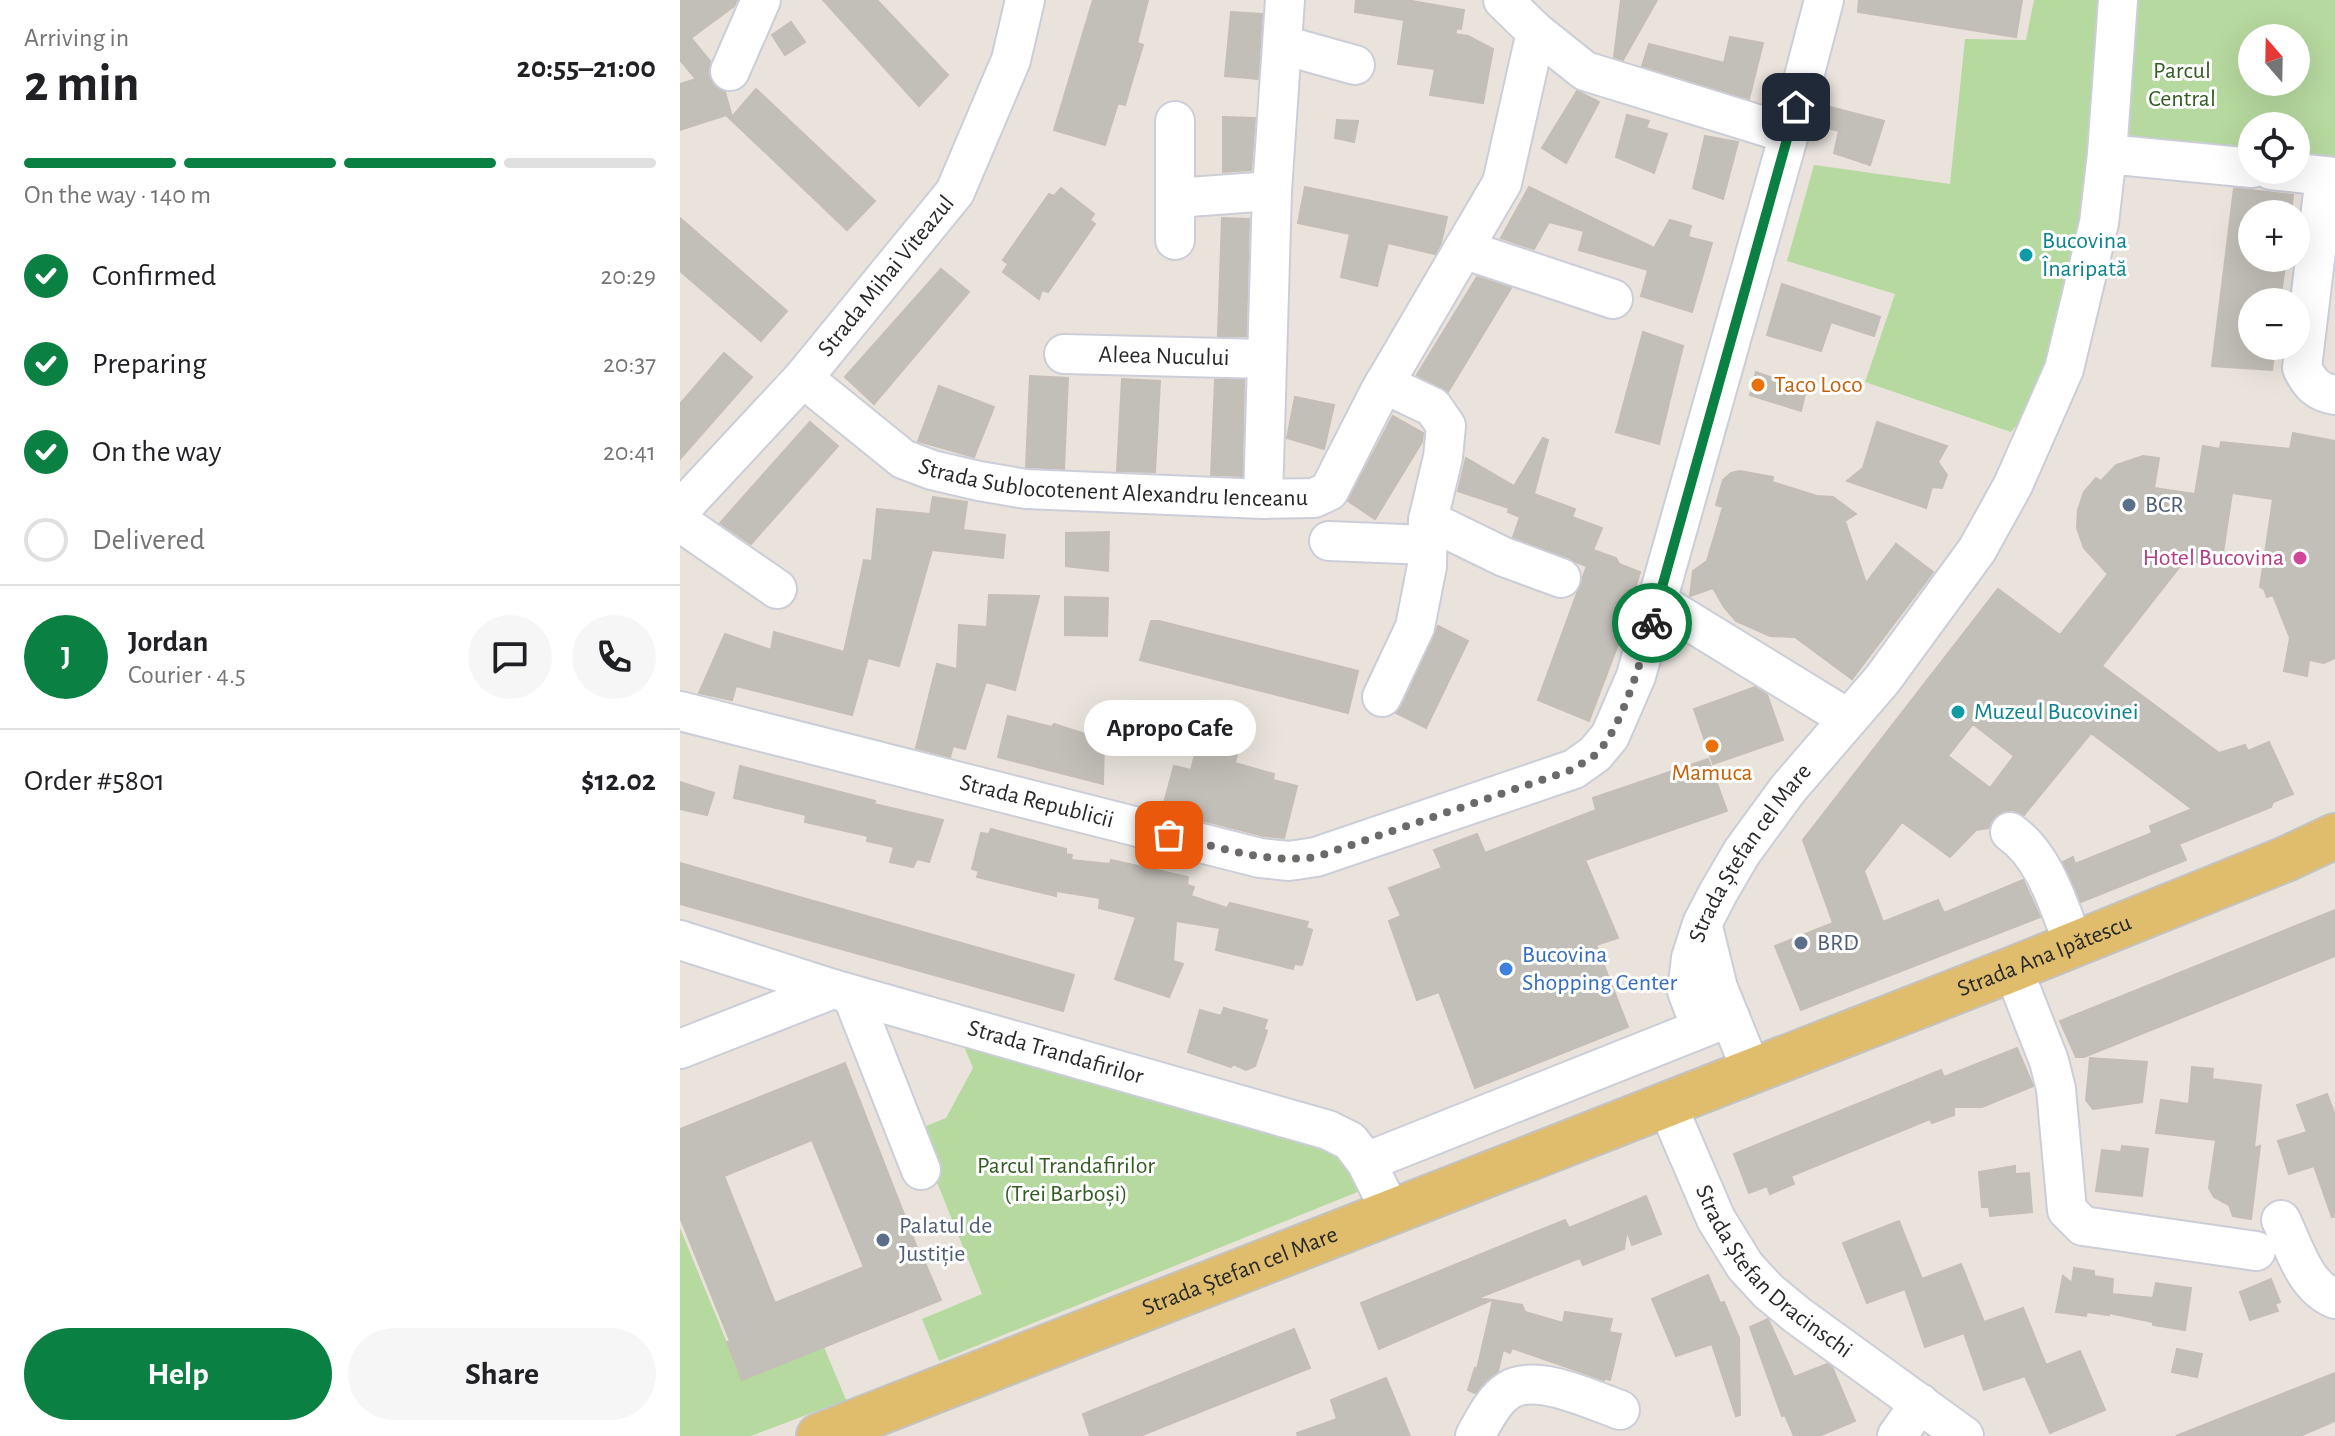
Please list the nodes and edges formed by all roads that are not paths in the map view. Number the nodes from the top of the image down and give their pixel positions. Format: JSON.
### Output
{"nodes":[{"id":1,"x":761,"y":0,"type":"edge"},
{"id":2,"x":1025,"y":0,"type":"edge"},
{"id":3,"x":1285,"y":0,"type":"edge"},
{"id":4,"x":1503,"y":0,"type":"edge"},
{"id":5,"x":1824,"y":0,"type":"edge"},
{"id":6,"x":2118,"y":0,"type":"edge"},
{"id":7,"x":1536,"y":32,"type":"junction"},
{"id":8,"x":1283,"y":45,"type":"junction"},
{"id":9,"x":1355,"y":65,"type":"dead end"},
{"id":10,"x":730,"y":71,"type":"dead end"},
{"id":11,"x":1175,"y":121,"type":"dead end"},
{"id":12,"x":1789,"y":134,"type":"junction"},
{"id":13,"x":2107,"y":154,"type":"junction"},
{"id":14,"x":2238,"y":167,"type":"edge"},
{"id":15,"x":2310,"y":174,"type":"edge"},
{"id":16,"x":2330,"y":176,"type":"edge"},
{"id":17,"x":1272,"y":191,"type":"junction"},
{"id":18,"x":1175,"y":198,"type":"junction"},
{"id":19,"x":1175,"y":240,"type":"dead end"},
{"id":20,"x":1463,"y":249,"type":"junction"},
{"id":21,"x":1613,"y":299,"type":"dead end"},
{"id":22,"x":1064,"y":354,"type":"dead end"},
{"id":23,"x":1266,"y":359,"type":"junction"},
{"id":24,"x":803,"y":378,"type":"junction"},
{"id":25,"x":1384,"y":384,"type":"junction"},
{"id":26,"x":2335,"y":395,"type":"edge"},
{"id":27,"x":1263,"y":499,"type":"junction"},
{"id":28,"x":680,"y":510,"type":"edge"},
{"id":29,"x":680,"y":522,"type":"edge"},
{"id":30,"x":1428,"y":533,"type":"junction"},
{"id":31,"x":1329,"y":541,"type":"dead end"},
{"id":32,"x":1561,"y":578,"type":"dead end"},
{"id":33,"x":777,"y":589,"type":"dead end"},
{"id":34,"x":1658,"y":602,"type":"junction"},
{"id":35,"x":1382,"y":697,"type":"dead end"},
{"id":36,"x":680,"y":711,"type":"edge"},
{"id":37,"x":1847,"y":718,"type":"junction"},
{"id":38,"x":2010,"y":832,"type":"dead end"},
{"id":39,"x":2335,"y":836,"type":"edge"},
{"id":40,"x":680,"y":940,"type":"edge"},
{"id":41,"x":2074,"y":945,"type":"junction"},
{"id":42,"x":2013,"y":969,"type":"junction"},
{"id":43,"x":843,"y":992,"type":"junction"},
{"id":44,"x":1715,"y":1022,"type":"junction"},
{"id":45,"x":680,"y":1049,"type":"edge"},
{"id":46,"x":1752,"y":1072,"type":"junction"},
{"id":47,"x":1667,"y":1105,"type":"junction"},
{"id":48,"x":1366,"y":1162,"type":"junction"},
{"id":49,"x":921,"y":1170,"type":"dead end"},
{"id":50,"x":1391,"y":1212,"type":"junction"},
{"id":51,"x":2281,"y":1220,"type":"dead end"},
{"id":52,"x":2256,"y":1251,"type":"dead end"},
{"id":53,"x":2335,"y":1299,"type":"edge"},
{"id":54,"x":1920,"y":1403,"type":"junction"},
{"id":55,"x":1620,"y":1410,"type":"dead end"},
{"id":56,"x":819,"y":1436,"type":"edge"},
{"id":57,"x":1475,"y":1436,"type":"edge"},
{"id":58,"x":1897,"y":1436,"type":"edge"},
{"id":59,"x":1964,"y":1436,"type":"edge"}],
"edges":[{"from":1,"to":10,"type":"street"},
{"from":2,"to":24,"type":"street","name":"Strada Mihai Viteazul"},
{"from":3,"to":8,"type":"street","name":"Aleea Nucului"},
{"from":4,"to":7,"type":"street"},
{"from":5,"to":12,"type":"street","name":"Strada Republicii"},
{"from":6,"to":13,"type":"street","name":"Strada Ștefan cel Mare"},
{"from":7,"to":12,"type":"street"},
{"from":7,"to":20,"type":"street","name":"Strada Sublocotenent Alexandru Ienceanu"},
{"from":8,"to":9,"type":"street"},
{"from":8,"to":17,"type":"street","name":"Aleea Nucului"},
{"from":11,"to":18,"type":"street"},
{"from":12,"to":34,"type":"street","name":"Strada Republicii"},
{"from":13,"to":14,"type":"street"},
{"from":13,"to":37,"type":"street","name":"Strada Ștefan cel Mare"},
{"from":15,"to":16,"type":"street"},
{"from":16,"to":26,"type":"street"},
{"from":17,"to":18,"type":"street"},
{"from":17,"to":23,"type":"street","name":"Aleea Nucului"},
{"from":18,"to":19,"type":"street"},
{"from":20,"to":21,"type":"street"},
{"from":20,"to":25,"type":"street","name":"Strada Sublocotenent Alexandru Ienceanu"},
{"from":22,"to":23,"type":"street","name":"Aleea Nucului"},
{"from":23,"to":27,"type":"street","name":"Aleea Nucului"},
{"from":24,"to":27,"type":"street","name":"Strada Sublocotenent Alexandru Ienceanu"},
{"from":24,"to":28,"type":"street","name":"Strada Mihai Viteazul"},
{"from":25,"to":27,"type":"street","name":"Strada Sublocotenent Alexandru Ienceanu"},
{"from":25,"to":30,"type":"street"},
{"from":29,"to":33,"type":"street"},
{"from":30,"to":31,"type":"street"},
{"from":30,"to":32,"type":"street"},
{"from":30,"to":35,"type":"street"},
{"from":34,"to":36,"type":"street","name":"Strada Republicii"},
{"from":34,"to":37,"type":"street"},
{"from":37,"to":44,"type":"street","name":"Strada Ștefan cel Mare"},
{"from":38,"to":41,"type":"street"},
{"from":39,"to":41,"type":"main road","name":"Strada Ana Ipătescu"},
{"from":40,"to":43,"type":"street","name":"Strada Trandafirilor"},
{"from":41,"to":42,"type":"main road","name":"Strada Ana Ipătescu"},
{"from":42,"to":46,"type":"main road","name":"Strada Ana Ipătescu"},
{"from":42,"to":52,"type":"street"},
{"from":43,"to":45,"type":"street"},
{"from":43,"to":48,"type":"street","name":"Strada Trandafirilor"},
{"from":43,"to":49,"type":"street"},
{"from":44,"to":46,"type":"street"},
{"from":44,"to":48,"type":"street"},
{"from":46,"to":47,"type":"main road","name":"Strada Ștefan cel Mare"},
{"from":47,"to":50,"type":"main road","name":"Strada Ștefan cel Mare"},
{"from":47,"to":54,"type":"street","name":"Strada Ștefan Dracinschi"},
{"from":48,"to":50,"type":"street","name":"Strada Trandafirilor"},
{"from":50,"to":56,"type":"main road","name":"Strada Ștefan cel Mare"},
{"from":51,"to":53,"type":"street"},
{"from":54,"to":58,"type":"street"},
{"from":54,"to":59,"type":"street","name":"Strada Ștefan Dracinschi"},
{"from":55,"to":57,"type":"street"}]}
